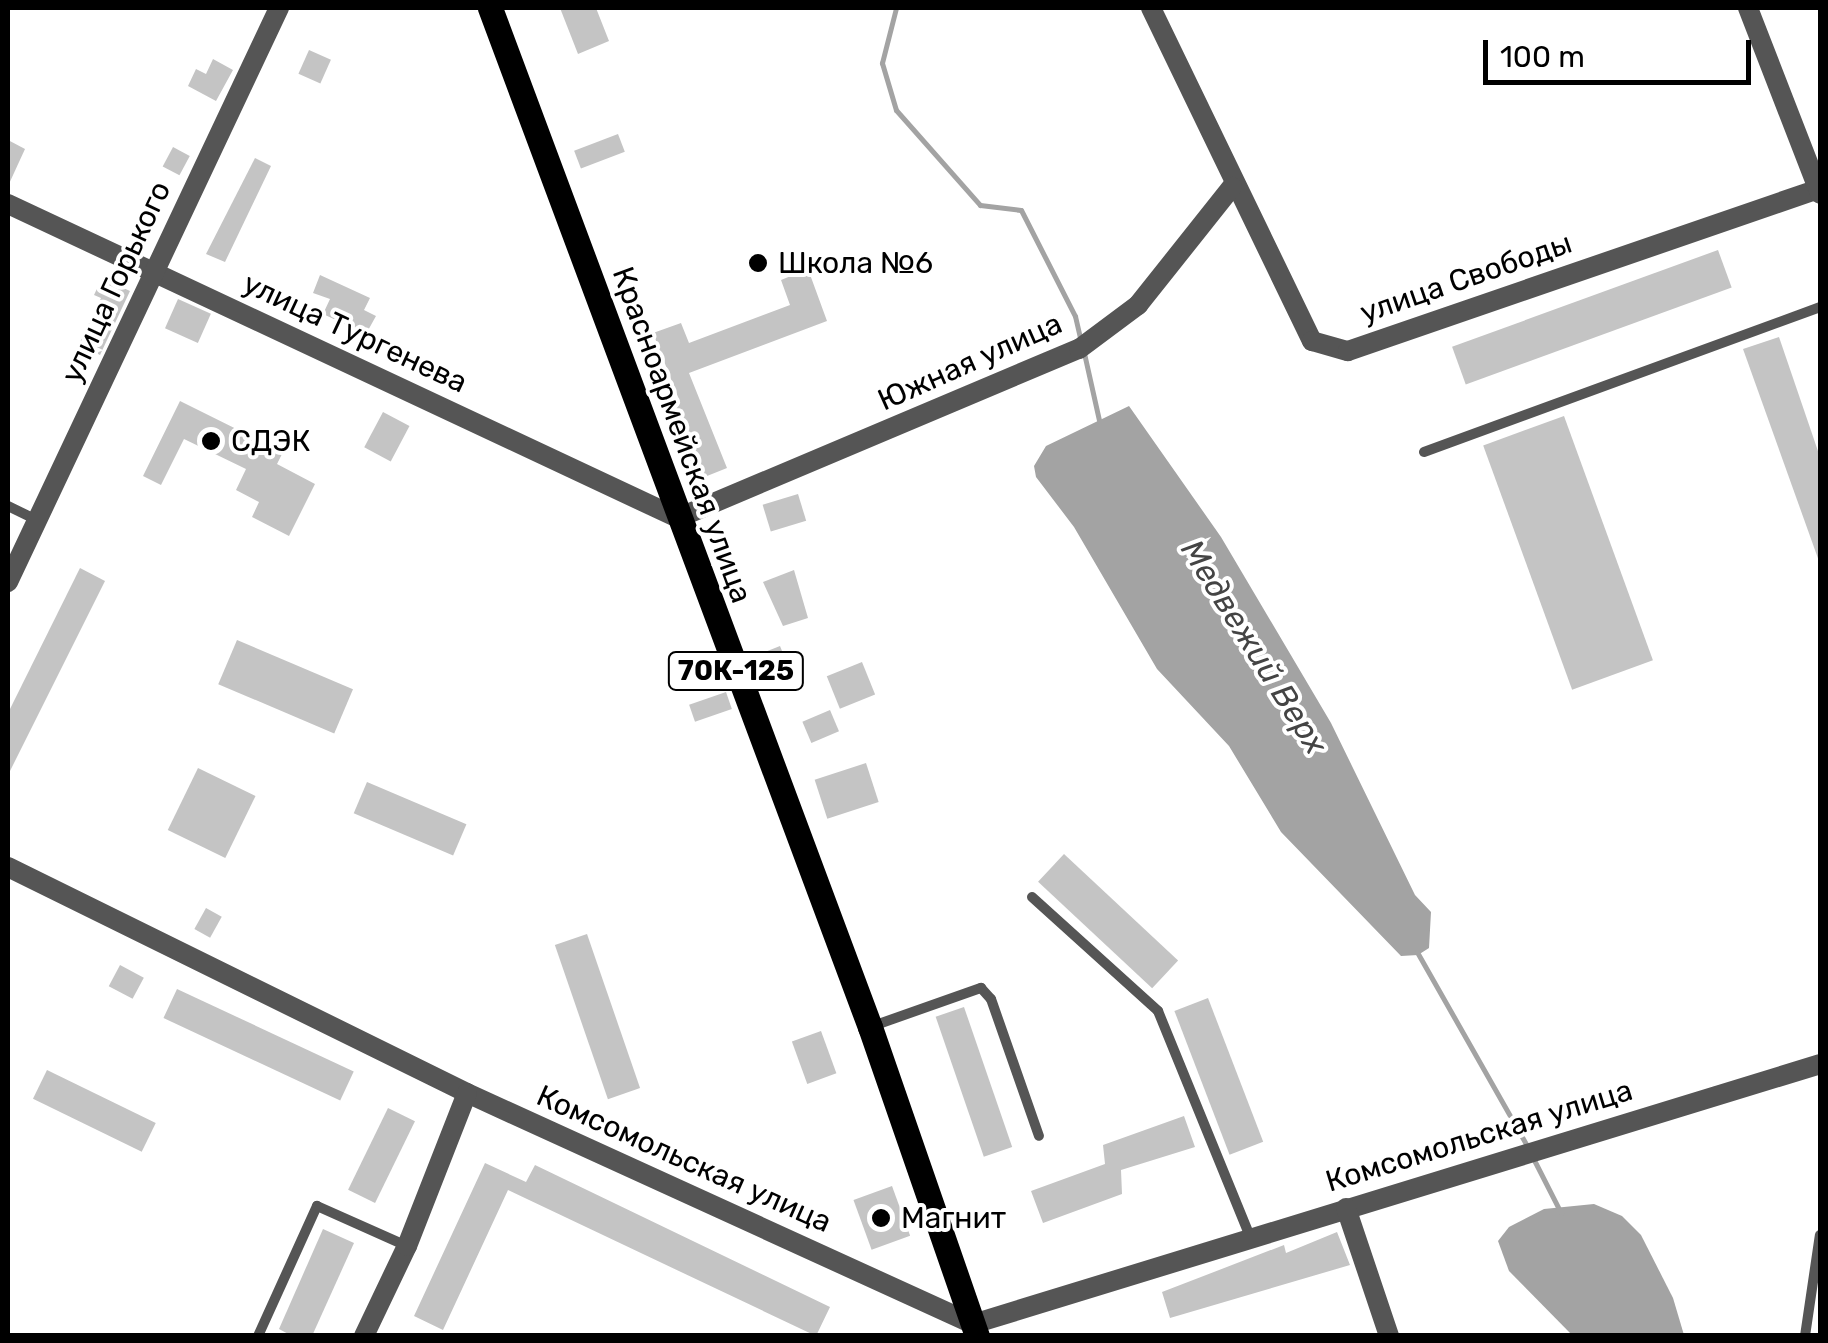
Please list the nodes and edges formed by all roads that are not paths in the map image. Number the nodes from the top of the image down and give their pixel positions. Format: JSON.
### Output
{"nodes":[{"id":1,"x":279,"y":8,"type":"edge"},
{"id":2,"x":490,"y":8,"type":"edge"},
{"id":3,"x":1151,"y":8,"type":"edge"},
{"id":4,"x":1748,"y":8,"type":"edge"},
{"id":5,"x":1232,"y":187,"type":"junction"},
{"id":6,"x":1820,"y":191,"type":"edge"},
{"id":7,"x":8,"y":204,"type":"edge"},
{"id":8,"x":153,"y":272,"type":"junction"},
{"id":9,"x":1820,"y":307,"type":"edge"},
{"id":10,"x":1424,"y":452,"type":"dead end"},
{"id":11,"x":8,"y":506,"type":"edge"},
{"id":12,"x":678,"y":518,"type":"junction"},
{"id":13,"x":37,"y":520,"type":"junction"},
{"id":14,"x":8,"y":582,"type":"edge"},
{"id":15,"x":8,"y":866,"type":"edge"},
{"id":16,"x":1032,"y":897,"type":"dead end"},
{"id":17,"x":870,"y":1027,"type":"junction"},
{"id":18,"x":1820,"y":1064,"type":"edge"},
{"id":19,"x":467,"y":1093,"type":"junction"},
{"id":20,"x":1039,"y":1136,"type":"dead end"},
{"id":21,"x":1346,"y":1208,"type":"junction"},
{"id":22,"x":1820,"y":1235,"type":"edge"},
{"id":23,"x":1250,"y":1236,"type":"junction"},
{"id":24,"x":408,"y":1246,"type":"junction"},
{"id":25,"x":975,"y":1330,"type":"edge"},
{"id":26,"x":258,"y":1336,"type":"edge"},
{"id":27,"x":364,"y":1336,"type":"edge"},
{"id":28,"x":1389,"y":1336,"type":"edge"},
{"id":29,"x":1805,"y":1336,"type":"edge"}],
"edges":[{"from":1,"to":8,"type":"street","name":"улица Горького"},
{"from":2,"to":12,"type":"main road","name":"Красноармейская улица","number":"70К-125"},
{"from":3,"to":5,"type":"street","name":"улица Свободы"},
{"from":4,"to":6,"type":"street"},
{"from":5,"to":6,"type":"street","name":"улица Свободы"},
{"from":5,"to":12,"type":"street","name":"Южная улица"},
{"from":7,"to":8,"type":"street","name":"улица Тургенева"},
{"from":8,"to":12,"type":"street","name":"улица Тургенева"},
{"from":8,"to":13,"type":"street","name":"улица Горького"},
{"from":9,"to":10,"type":"lane"},
{"from":11,"to":13,"type":"lane"},
{"from":12,"to":17,"type":"main road","name":"Красноармейская улица","number":"70К-125"},
{"from":13,"to":14,"type":"street","name":"улица Горького"},
{"from":15,"to":19,"type":"street","name":"Комсомольская улица"},
{"from":16,"to":23,"type":"lane"},
{"from":17,"to":20,"type":"lane"},
{"from":17,"to":25,"type":"main road","name":"Красноармейская улица","number":"70К-125"},
{"from":18,"to":21,"type":"street","name":"Комсомольская улица"},
{"from":19,"to":24,"type":"street"},
{"from":19,"to":25,"type":"street","name":"Комсомольская улица"},
{"from":21,"to":23,"type":"street","name":"Комсомольская улица"},
{"from":21,"to":28,"type":"street"},
{"from":22,"to":29,"type":"lane"},
{"from":23,"to":25,"type":"street","name":"Комсомольская улица"},
{"from":24,"to":26,"type":"lane"},
{"from":24,"to":27,"type":"street"}]}
